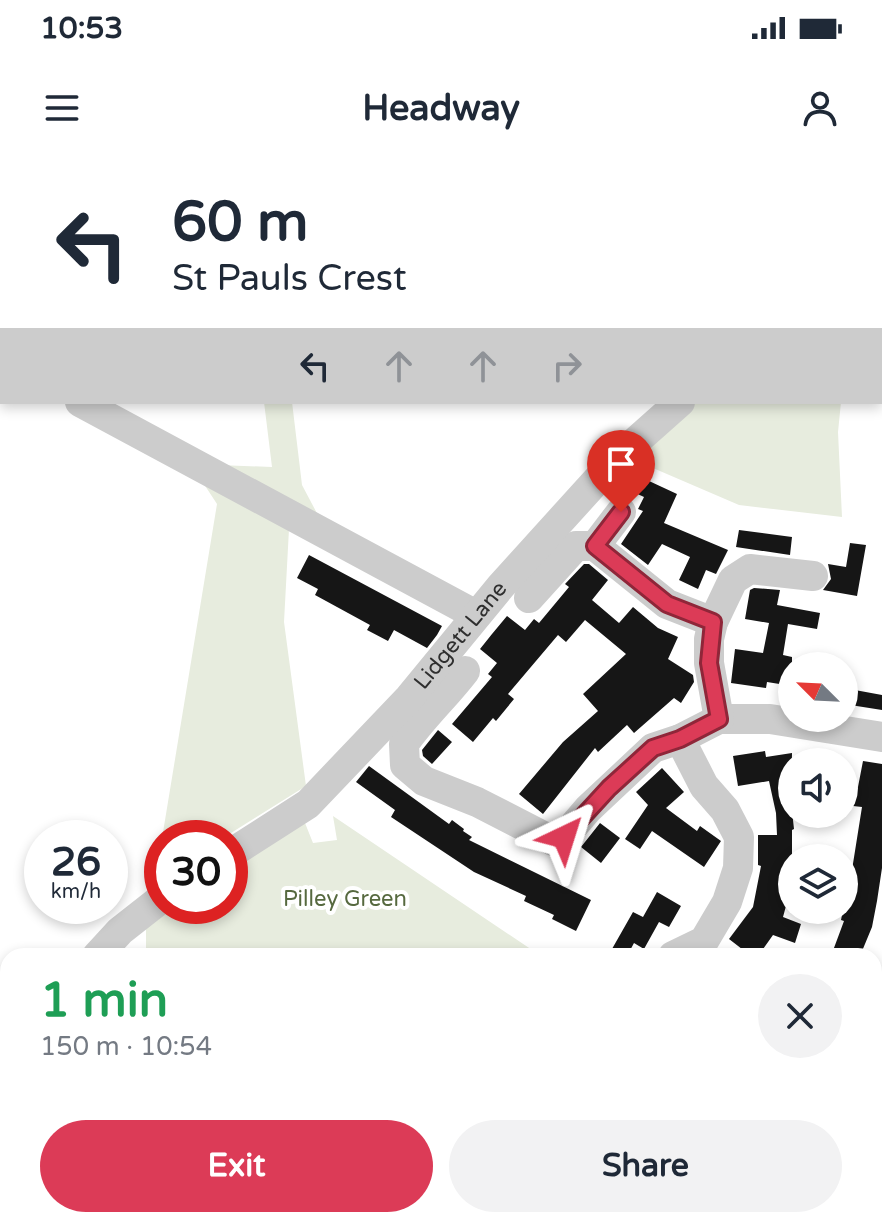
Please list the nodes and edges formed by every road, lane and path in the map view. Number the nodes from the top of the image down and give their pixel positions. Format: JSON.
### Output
{"nodes":[{"id":1,"x":84,"y":404,"type":"edge"},
{"id":2,"x":678,"y":404,"type":"edge"},
{"id":3,"x":621,"y":512,"type":"dead end"},
{"id":4,"x":595,"y":546,"type":"junction"},
{"id":5,"x":813,"y":576,"type":"dead end"},
{"id":6,"x":529,"y":598,"type":"dead end"},
{"id":7,"x":476,"y":615,"type":"junction"},
{"id":8,"x":713,"y":622,"type":"junction"},
{"id":9,"x":465,"y":671,"type":"dead end"},
{"id":10,"x":719,"y":719,"type":"junction"},
{"id":11,"x":882,"y":737,"type":"edge"},
{"id":12,"x":680,"y":739,"type":"junction"},
{"id":13,"x":248,"y":842,"type":"edge"},
{"id":14,"x":144,"y":912,"type":"edge"},
{"id":15,"x":104,"y":948,"type":"edge"},
{"id":16,"x":711,"y":948,"type":"edge"}],
"edges":[{"from":1,"to":7,"type":"street"},
{"from":2,"to":7,"type":"street","name":"Lidgett Lane"},
{"from":3,"to":4,"type":"street"},
{"from":4,"to":6,"type":"street"},
{"from":4,"to":8,"type":"street"},
{"from":5,"to":8,"type":"street"},
{"from":7,"to":13,"type":"street","name":"Lidgett Lane"},
{"from":8,"to":10,"type":"street"},
{"from":9,"to":12,"type":"street"},
{"from":10,"to":11,"type":"street"},
{"from":10,"to":12,"type":"street"},
{"from":12,"to":16,"type":"street"},
{"from":14,"to":15,"type":"street"}]}
